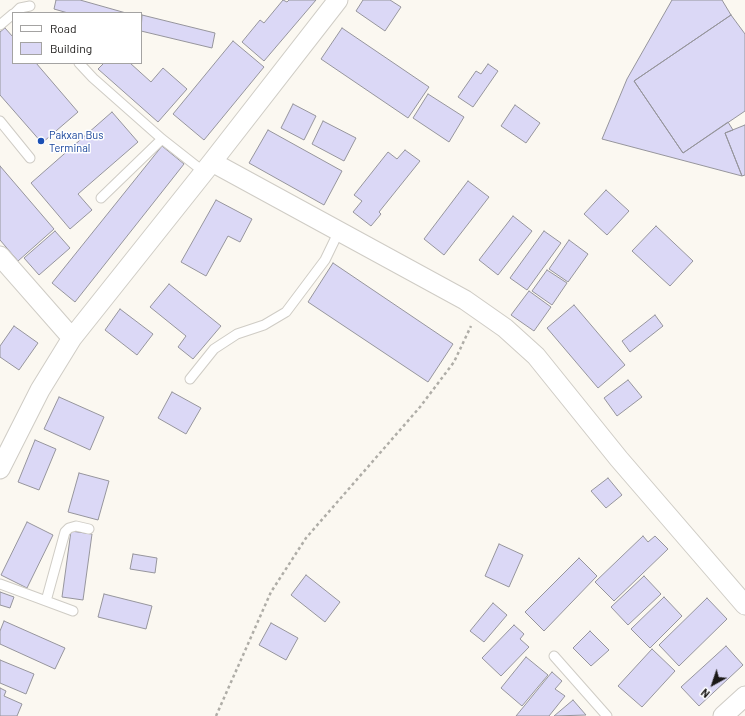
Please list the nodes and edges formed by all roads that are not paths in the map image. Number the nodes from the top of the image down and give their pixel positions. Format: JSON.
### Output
{"nodes":[{"id":1,"x":338,"y":0,"type":"edge"},
{"id":2,"x":31,"y":6,"type":"edge"},
{"id":3,"x":16,"y":12,"type":"edge"},
{"id":4,"x":12,"y":16,"type":"edge"},
{"id":5,"x":0,"y":25,"type":"edge"},
{"id":6,"x":80,"y":64,"type":"edge"},
{"id":7,"x":0,"y":121,"type":"edge"},
{"id":8,"x":162,"y":139,"type":"junction"},
{"id":9,"x":30,"y":158,"type":"dead end"},
{"id":10,"x":208,"y":167,"type":"junction"},
{"id":11,"x":101,"y":198,"type":"dead end"},
{"id":12,"x":339,"y":231,"type":"junction"},
{"id":13,"x":0,"y":256,"type":"edge"},
{"id":14,"x":72,"y":338,"type":"junction"},
{"id":15,"x":190,"y":379,"type":"dead end"},
{"id":16,"x":0,"y":469,"type":"edge"},
{"id":17,"x":89,"y":529,"type":"dead end"},
{"id":18,"x":0,"y":584,"type":"edge"},
{"id":19,"x":46,"y":601,"type":"junction"},
{"id":20,"x":745,"y":605,"type":"edge"},
{"id":21,"x":73,"y":611,"type":"dead end"},
{"id":22,"x":554,"y":656,"type":"dead end"},
{"id":23,"x":745,"y":696,"type":"edge"},
{"id":24,"x":607,"y":716,"type":"edge"},
{"id":25,"x":723,"y":716,"type":"edge"}],
"edges":[{"from":1,"to":10,"type":"street"},
{"from":2,"to":3,"type":"lane"},
{"from":4,"to":5,"type":"lane"},
{"from":6,"to":8,"type":"lane"},
{"from":7,"to":9,"type":"lane"},
{"from":8,"to":10,"type":"lane"},
{"from":8,"to":11,"type":"lane"},
{"from":10,"to":12,"type":"street"},
{"from":10,"to":14,"type":"street"},
{"from":12,"to":15,"type":"lane"},
{"from":12,"to":20,"type":"street"},
{"from":13,"to":14,"type":"street"},
{"from":14,"to":16,"type":"street"},
{"from":17,"to":19,"type":"lane"},
{"from":18,"to":19,"type":"lane"},
{"from":19,"to":21,"type":"lane"},
{"from":22,"to":24,"type":"lane"},
{"from":23,"to":25,"type":"street"}]}
